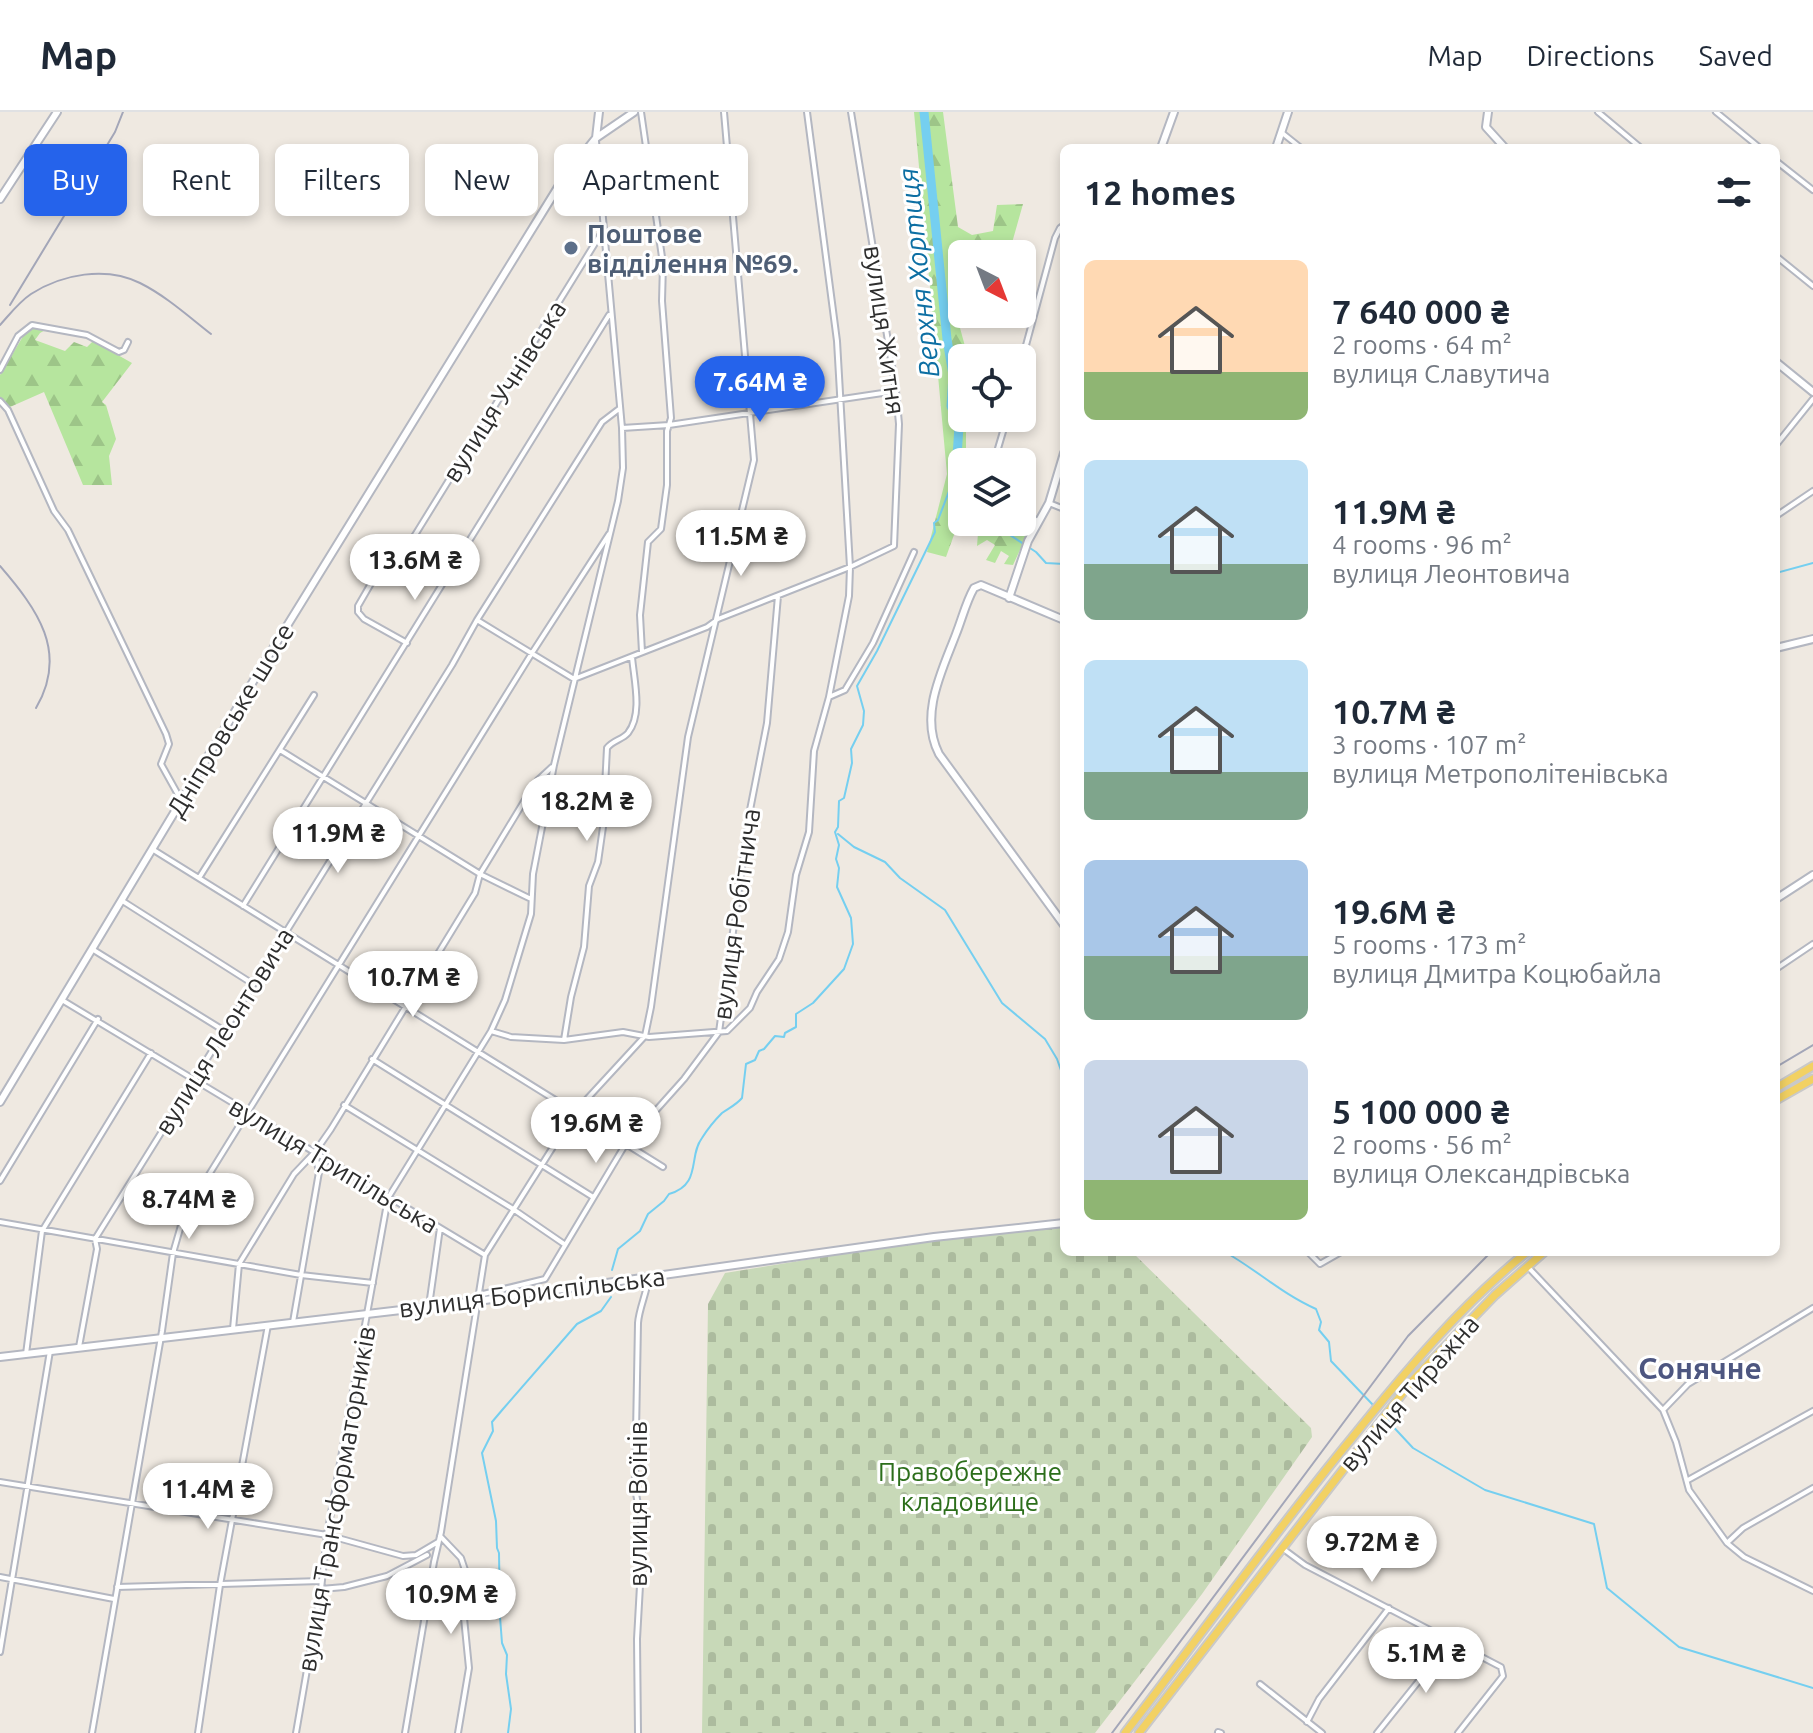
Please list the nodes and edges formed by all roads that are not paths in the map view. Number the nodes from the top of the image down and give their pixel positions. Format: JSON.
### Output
{"nodes":[{"id":1,"x":57,"y":112,"type":"edge"},
{"id":2,"x":599,"y":112,"type":"edge"},
{"id":3,"x":634,"y":112,"type":"edge"},
{"id":4,"x":641,"y":112,"type":"edge"},
{"id":5,"x":724,"y":112,"type":"edge"},
{"id":6,"x":807,"y":112,"type":"edge"},
{"id":7,"x":851,"y":112,"type":"edge"},
{"id":8,"x":1174,"y":112,"type":"edge"},
{"id":9,"x":1288,"y":112,"type":"edge"},
{"id":10,"x":1488,"y":112,"type":"edge"},
{"id":11,"x":1598,"y":112,"type":"edge"},
{"id":12,"x":1716,"y":112,"type":"edge"},
{"id":13,"x":1281,"y":132,"type":"junction"},
{"id":14,"x":596,"y":138,"type":"junction"},
{"id":15,"x":1162,"y":144,"type":"edge"},
{"id":16,"x":1277,"y":144,"type":"edge"},
{"id":17,"x":1296,"y":144,"type":"edge"},
{"id":18,"x":1501,"y":144,"type":"edge"},
{"id":19,"x":1636,"y":144,"type":"edge"},
{"id":20,"x":1755,"y":144,"type":"edge"},
{"id":21,"x":1780,"y":164,"type":"edge"},
{"id":22,"x":1813,"y":190,"type":"edge"},
{"id":23,"x":0,"y":199,"type":"edge"},
{"id":24,"x":1060,"y":228,"type":"edge"},
{"id":25,"x":603,"y":230,"type":"junction"},
{"id":26,"x":1780,"y":259,"type":"edge"},
{"id":27,"x":1813,"y":286,"type":"edge"},
{"id":28,"x":610,"y":313,"type":"junction"},
{"id":29,"x":128,"y":342,"type":"dead end"},
{"id":30,"x":1026,"y":344,"type":"edge"},
{"id":31,"x":1780,"y":365,"type":"edge"},
{"id":32,"x":0,"y":370,"type":"edge"},
{"id":33,"x":896,"y":391,"type":"junction"},
{"id":34,"x":1813,"y":392,"type":"edge"},
{"id":35,"x":1813,"y":399,"type":"edge"},
{"id":36,"x":840,"y":400,"type":"junction"},
{"id":37,"x":0,"y":401,"type":"edge"},
{"id":38,"x":620,"y":408,"type":"junction"},
{"id":39,"x":750,"y":411,"type":"junction"},
{"id":40,"x":669,"y":425,"type":"junction"},
{"id":41,"x":622,"y":428,"type":"junction"},
{"id":42,"x":1780,"y":440,"type":"edge"},
{"id":43,"x":1060,"y":466,"type":"edge"},
{"id":44,"x":1813,"y":491,"type":"edge"},
{"id":45,"x":1049,"y":503,"type":"junction"},
{"id":46,"x":1060,"y":507,"type":"edge"},
{"id":47,"x":1780,"y":513,"type":"edge"},
{"id":48,"x":1038,"y":521,"type":"joint"},
{"id":49,"x":610,"y":532,"type":"junction"},
{"id":50,"x":914,"y":552,"type":"dead end"},
{"id":51,"x":850,"y":567,"type":"junction"},
{"id":52,"x":778,"y":596,"type":"junction"},
{"id":53,"x":1009,"y":598,"type":"junction"},
{"id":54,"x":1060,"y":618,"type":"edge"},
{"id":55,"x":718,"y":619,"type":"junction"},
{"id":56,"x":477,"y":620,"type":"junction"},
{"id":57,"x":1813,"y":639,"type":"edge"},
{"id":58,"x":407,"y":643,"type":"junction"},
{"id":59,"x":1780,"y":647,"type":"edge"},
{"id":60,"x":642,"y":652,"type":"junction"},
{"id":61,"x":532,"y":653,"type":"junction"},
{"id":62,"x":632,"y":657,"type":"junction"},
{"id":63,"x":574,"y":679,"type":"junction"},
{"id":64,"x":314,"y":695,"type":"dead end"},
{"id":65,"x":829,"y":697,"type":"junction"},
{"id":66,"x":280,"y":750,"type":"junction"},
{"id":67,"x":554,"y":765,"type":"junction"},
{"id":68,"x":323,"y":777,"type":"junction"},
{"id":69,"x":181,"y":800,"type":"junction"},
{"id":70,"x":366,"y":802,"type":"junction"},
{"id":71,"x":419,"y":835,"type":"junction"},
{"id":72,"x":152,"y":849,"type":"junction"},
{"id":73,"x":480,"y":874,"type":"junction"},
{"id":74,"x":1813,"y":875,"type":"edge"},
{"id":75,"x":199,"y":878,"type":"junction"},
{"id":76,"x":1780,"y":896,"type":"edge"},
{"id":77,"x":531,"y":899,"type":"junction"},
{"id":78,"x":121,"y":900,"type":"junction"},
{"id":79,"x":243,"y":906,"type":"junction"},
{"id":80,"x":1060,"y":920,"type":"edge"},
{"id":81,"x":287,"y":933,"type":"junction"},
{"id":82,"x":1813,"y":944,"type":"edge"},
{"id":83,"x":92,"y":949,"type":"junction"},
{"id":84,"x":339,"y":966,"type":"junction"},
{"id":85,"x":1780,"y":966,"type":"edge"},
{"id":86,"x":253,"y":984,"type":"junction"},
{"id":87,"x":61,"y":999,"type":"junction"},
{"id":88,"x":405,"y":1006,"type":"junction"},
{"id":89,"x":98,"y":1019,"type":"junction"},
{"id":90,"x":223,"y":1030,"type":"junction"},
{"id":91,"x":491,"y":1031,"type":"junction"},
{"id":92,"x":719,"y":1032,"type":"junction"},
{"id":93,"x":645,"y":1036,"type":"junction"},
{"id":94,"x":564,"y":1040,"type":"junction"},
{"id":95,"x":479,"y":1052,"type":"junction"},
{"id":96,"x":151,"y":1053,"type":"junction"},
{"id":97,"x":372,"y":1059,"type":"junction"},
{"id":98,"x":1813,"y":1066,"type":"edge"},
{"id":99,"x":193,"y":1079,"type":"junction"},
{"id":100,"x":1813,"y":1079,"type":"edge"},
{"id":101,"x":1780,"y":1086,"type":"edge"},
{"id":102,"x":1780,"y":1098,"type":"edge"},
{"id":103,"x":0,"y":1102,"type":"edge"},
{"id":104,"x":447,"y":1104,"type":"junction"},
{"id":105,"x":344,"y":1105,"type":"junction"},
{"id":106,"x":245,"y":1112,"type":"junction"},
{"id":107,"x":575,"y":1112,"type":"junction"},
{"id":108,"x":625,"y":1145,"type":"junction"},
{"id":109,"x":416,"y":1150,"type":"junction"},
{"id":110,"x":315,"y":1152,"type":"junction"},
{"id":111,"x":542,"y":1164,"type":"junction"},
{"id":112,"x":663,"y":1167,"type":"dead end"},
{"id":113,"x":0,"y":1181,"type":"edge"},
{"id":114,"x":593,"y":1197,"type":"junction"},
{"id":115,"x":388,"y":1198,"type":"junction"},
{"id":116,"x":513,"y":1209,"type":"junction"},
{"id":117,"x":0,"y":1222,"type":"edge"},
{"id":118,"x":1060,"y":1223,"type":"edge"},
{"id":119,"x":440,"y":1228,"type":"junction"},
{"id":120,"x":42,"y":1231,"type":"junction"},
{"id":121,"x":95,"y":1239,"type":"junction"},
{"id":122,"x":564,"y":1244,"type":"junction"},
{"id":123,"x":173,"y":1253,"type":"junction"},
{"id":124,"x":485,"y":1255,"type":"junction"},
{"id":125,"x":1312,"y":1256,"type":"edge"},
{"id":126,"x":1334,"y":1256,"type":"edge"},
{"id":127,"x":1515,"y":1256,"type":"edge"},
{"id":128,"x":1517,"y":1256,"type":"edge"},
{"id":129,"x":1539,"y":1256,"type":"edge"},
{"id":130,"x":239,"y":1264,"type":"junction"},
{"id":131,"x":1527,"y":1266,"type":"junction"},
{"id":132,"x":301,"y":1275,"type":"junction"},
{"id":133,"x":648,"y":1278,"type":"junction"},
{"id":134,"x":373,"y":1283,"type":"junction"},
{"id":135,"x":478,"y":1298,"type":"junction"},
{"id":136,"x":429,"y":1306,"type":"junction"},
{"id":137,"x":1813,"y":1308,"type":"edge"},
{"id":138,"x":368,"y":1313,"type":"junction"},
{"id":139,"x":293,"y":1322,"type":"junction"},
{"id":140,"x":268,"y":1325,"type":"junction"},
{"id":141,"x":233,"y":1329,"type":"junction"},
{"id":142,"x":160,"y":1338,"type":"junction"},
{"id":143,"x":79,"y":1347,"type":"junction"},
{"id":144,"x":50,"y":1351,"type":"junction"},
{"id":145,"x":26,"y":1354,"type":"junction"},
{"id":146,"x":0,"y":1357,"type":"edge"},
{"id":147,"x":1663,"y":1410,"type":"junction"},
{"id":148,"x":1813,"y":1411,"type":"edge"},
{"id":149,"x":1688,"y":1480,"type":"junction"},
{"id":150,"x":0,"y":1482,"type":"edge"},
{"id":151,"x":28,"y":1486,"type":"junction"},
{"id":152,"x":1813,"y":1488,"type":"edge"},
{"id":153,"x":132,"y":1504,"type":"junction"},
{"id":154,"x":233,"y":1520,"type":"junction"},
{"id":155,"x":327,"y":1535,"type":"junction"},
{"id":156,"x":439,"y":1539,"type":"junction"},
{"id":157,"x":1270,"y":1541,"type":"junction"},
{"id":158,"x":1727,"y":1543,"type":"junction"},
{"id":159,"x":1282,"y":1548,"type":"junction"},
{"id":160,"x":416,"y":1555,"type":"junction"},
{"id":161,"x":427,"y":1555,"type":"junction"},
{"id":162,"x":434,"y":1562,"type":"junction"},
{"id":163,"x":0,"y":1577,"type":"edge"},
{"id":164,"x":12,"y":1579,"type":"junction"},
{"id":165,"x":321,"y":1581,"type":"junction"},
{"id":166,"x":1813,"y":1584,"type":"edge"},
{"id":167,"x":220,"y":1585,"type":"junction"},
{"id":168,"x":117,"y":1587,"type":"junction"},
{"id":169,"x":1807,"y":1588,"type":"junction"},
{"id":170,"x":321,"y":1589,"type":"junction"},
{"id":171,"x":1813,"y":1591,"type":"edge"},
{"id":172,"x":114,"y":1599,"type":"junction"},
{"id":173,"x":1389,"y":1608,"type":"junction"},
{"id":174,"x":1448,"y":1640,"type":"junction"},
{"id":175,"x":1188,"y":1651,"type":"junction"},
{"id":176,"x":0,"y":1652,"type":"edge"},
{"id":177,"x":1199,"y":1658,"type":"junction"},
{"id":178,"x":1260,"y":1684,"type":"dead end"},
{"id":179,"x":1307,"y":1722,"type":"junction"},
{"id":180,"x":92,"y":1733,"type":"edge"},
{"id":181,"x":198,"y":1733,"type":"edge"},
{"id":182,"x":296,"y":1733,"type":"edge"},
{"id":183,"x":405,"y":1733,"type":"edge"},
{"id":184,"x":458,"y":1733,"type":"edge"},
{"id":185,"x":638,"y":1733,"type":"edge"},
{"id":186,"x":1125,"y":1733,"type":"edge"},
{"id":187,"x":1139,"y":1733,"type":"edge"},
{"id":188,"x":1322,"y":1733,"type":"edge"},
{"id":189,"x":1377,"y":1733,"type":"edge"},
{"id":190,"x":1458,"y":1733,"type":"edge"}],
"edges":[{"from":1,"to":23,"type":"street"},
{"from":2,"to":14,"type":"street"},
{"from":3,"to":14,"type":"street","name":"Дніпровське шосе"},
{"from":4,"to":40,"type":"street"},
{"from":5,"to":39,"type":"street"},
{"from":6,"to":36,"type":"street","name":"вулиця Робітнича"},
{"from":7,"to":33,"type":"street","name":"вулиця Житня"},
{"from":8,"to":15,"type":"street"},
{"from":9,"to":13,"type":"street"},
{"from":10,"to":18,"type":"street"},
{"from":11,"to":19,"type":"street"},
{"from":12,"to":20,"type":"street"},
{"from":13,"to":16,"type":"street"},
{"from":13,"to":17,"type":"street"},
{"from":14,"to":25,"type":"street","name":"вулиця Трансформаторників"},
{"from":14,"to":69,"type":"street","name":"Дніпровське шосе"},
{"from":21,"to":22,"type":"street"},
{"from":24,"to":30,"type":"street"},
{"from":25,"to":28,"type":"street","name":"вулиця Трансформаторників"},
{"from":25,"to":58,"type":"street","name":"вулиця Учнівська"},
{"from":26,"to":27,"type":"street"},
{"from":28,"to":38,"type":"street","name":"вулиця Трансформаторників"},
{"from":28,"to":58,"type":"street"},
{"from":29,"to":32,"type":"street"},
{"from":31,"to":34,"type":"street"},
{"from":33,"to":36,"type":"street"},
{"from":33,"to":51,"type":"street","name":"вулиця Житня"},
{"from":35,"to":42,"type":"street"},
{"from":36,"to":39,"type":"street"},
{"from":36,"to":51,"type":"street","name":"вулиця Робітнича"},
{"from":37,"to":69,"type":"street"},
{"from":38,"to":41,"type":"street","name":"вулиця Трансформаторників"},
{"from":38,"to":56,"type":"street","name":"вулиця Леонтовича"},
{"from":39,"to":40,"type":"street"},
{"from":39,"to":55,"type":"street"},
{"from":40,"to":41,"type":"street"},
{"from":40,"to":60,"type":"street"},
{"from":41,"to":49,"type":"street","name":"вулиця Трансформаторників"},
{"from":43,"to":45,"type":"street"},
{"from":44,"to":47,"type":"street"},
{"from":45,"to":46,"type":"street"},
{"from":45,"to":48,"type":"street"},
{"from":48,"to":53,"type":"street"},
{"from":49,"to":61,"type":"street"},
{"from":49,"to":63,"type":"street","name":"вулиця Трансформаторників"},
{"from":50,"to":65,"type":"street"},
{"from":51,"to":52,"type":"street"},
{"from":51,"to":65,"type":"street","name":"вулиця Робітнича"},
{"from":52,"to":55,"type":"street"},
{"from":52,"to":92,"type":"street","name":"вулиця Робітнича"},
{"from":53,"to":54,"type":"street"},
{"from":53,"to":80,"type":"street"},
{"from":55,"to":60,"type":"street"},
{"from":55,"to":93,"type":"street"},
{"from":56,"to":61,"type":"street"},
{"from":56,"to":70,"type":"street","name":"вулиця Леонтовича"},
{"from":57,"to":59,"type":"street"},
{"from":58,"to":68,"type":"street"},
{"from":60,"to":62,"type":"street"},
{"from":61,"to":63,"type":"street"},
{"from":61,"to":71,"type":"street"},
{"from":62,"to":63,"type":"street"},
{"from":62,"to":94,"type":"street"},
{"from":63,"to":67,"type":"street","name":"вулиця Трансформаторників"},
{"from":64,"to":66,"type":"street"},
{"from":65,"to":92,"type":"street","name":"вулиця Робітнича"},
{"from":66,"to":68,"type":"street"},
{"from":66,"to":75,"type":"street"},
{"from":67,"to":73,"type":"street"},
{"from":67,"to":77,"type":"street","name":"вулиця Трансформаторників"},
{"from":68,"to":70,"type":"street"},
{"from":68,"to":79,"type":"street"},
{"from":69,"to":72,"type":"street","name":"Дніпровське шосе"},
{"from":70,"to":71,"type":"street"},
{"from":70,"to":81,"type":"street","name":"вулиця Леонтовича"},
{"from":71,"to":73,"type":"street"},
{"from":71,"to":84,"type":"street"},
{"from":72,"to":75,"type":"street"},
{"from":72,"to":78,"type":"street","name":"Дніпровське шосе"},
{"from":73,"to":77,"type":"street"},
{"from":73,"to":88,"type":"street"},
{"from":74,"to":76,"type":"street"},
{"from":75,"to":79,"type":"street"},
{"from":77,"to":91,"type":"street","name":"вулиця Трансформаторників"},
{"from":78,"to":83,"type":"street","name":"Дніпровське шосе"},
{"from":78,"to":86,"type":"street"},
{"from":79,"to":81,"type":"street"},
{"from":81,"to":84,"type":"street"},
{"from":81,"to":86,"type":"street","name":"вулиця Леонтовича"},
{"from":82,"to":85,"type":"street"},
{"from":83,"to":87,"type":"street","name":"Дніпровське шосе"},
{"from":83,"to":90,"type":"street"},
{"from":84,"to":88,"type":"street"},
{"from":84,"to":106,"type":"street"},
{"from":86,"to":90,"type":"street","name":"вулиця Леонтовича"},
{"from":87,"to":89,"type":"street","name":"вулиця Трипільська"},
{"from":87,"to":103,"type":"street","name":"Дніпровське шосе"},
{"from":88,"to":95,"type":"street"},
{"from":88,"to":97,"type":"street"},
{"from":89,"to":96,"type":"street","name":"вулиця Трипільська"},
{"from":89,"to":113,"type":"street"},
{"from":90,"to":99,"type":"street","name":"вулиця Леонтовича"},
{"from":91,"to":94,"type":"street"},
{"from":91,"to":95,"type":"street","name":"вулиця Трансформаторників"},
{"from":92,"to":93,"type":"street"},
{"from":92,"to":108,"type":"street"},
{"from":93,"to":94,"type":"street"},
{"from":93,"to":107,"type":"street"},
{"from":95,"to":104,"type":"street","name":"вулиця Трансформаторників"},
{"from":95,"to":107,"type":"street"},
{"from":96,"to":99,"type":"street","name":"вулиця Трипільська"},
{"from":96,"to":120,"type":"street"},
{"from":97,"to":104,"type":"street"},
{"from":97,"to":105,"type":"street"},
{"from":98,"to":101,"type":"main road"},
{"from":99,"to":106,"type":"street","name":"вулиця Трипільська"},
{"from":99,"to":121,"type":"street","name":"вулиця Леонтовича"},
{"from":100,"to":102,"type":"main road"},
{"from":104,"to":109,"type":"street","name":"вулиця Трансформаторників"},
{"from":104,"to":111,"type":"street"},
{"from":105,"to":109,"type":"street"},
{"from":105,"to":110,"type":"street"},
{"from":106,"to":110,"type":"street","name":"вулиця Трипільська"},
{"from":106,"to":123,"type":"street"},
{"from":107,"to":108,"type":"street"},
{"from":107,"to":111,"type":"street"},
{"from":108,"to":112,"type":"street"},
{"from":108,"to":114,"type":"street"},
{"from":109,"to":115,"type":"street","name":"вулиця Трансформаторників"},
{"from":109,"to":116,"type":"street"},
{"from":110,"to":115,"type":"street","name":"вулиця Трипільська"},
{"from":110,"to":130,"type":"street"},
{"from":110,"to":132,"type":"street"},
{"from":111,"to":114,"type":"street"},
{"from":111,"to":116,"type":"street"},
{"from":114,"to":122,"type":"street"},
{"from":115,"to":119,"type":"street","name":"вулиця Трипільська"},
{"from":115,"to":134,"type":"street","name":"вулиця Трансформаторників"},
{"from":116,"to":122,"type":"street"},
{"from":116,"to":124,"type":"street"},
{"from":117,"to":120,"type":"street"},
{"from":118,"to":133,"type":"street","name":"вулиця Бориспільська"},
{"from":119,"to":124,"type":"street","name":"вулиця Трипільська"},
{"from":119,"to":136,"type":"street"},
{"from":120,"to":121,"type":"street"},
{"from":120,"to":145,"type":"street"},
{"from":121,"to":123,"type":"street"},
{"from":121,"to":143,"type":"street","name":"вулиця Леонтовича"},
{"from":122,"to":135,"type":"street"},
{"from":123,"to":130,"type":"street"},
{"from":123,"to":142,"type":"street"},
{"from":124,"to":135,"type":"street"},
{"from":125,"to":126,"type":"street"},
{"from":127,"to":157,"type":"main road","name":"вулиця Тиражна"},
{"from":128,"to":131,"type":"main road"},
{"from":129,"to":131,"type":"main road","name":"вулиця Тиражна"},
{"from":130,"to":132,"type":"street"},
{"from":130,"to":141,"type":"street"},
{"from":131,"to":147,"type":"street"},
{"from":131,"to":159,"type":"main road","name":"вулиця Тиражна"},
{"from":132,"to":134,"type":"street"},
{"from":132,"to":139,"type":"street"},
{"from":133,"to":135,"type":"street","name":"вулиця Бориспільська"},
{"from":133,"to":185,"type":"street","name":"вулиця Воїнів"},
{"from":134,"to":138,"type":"street","name":"вулиця Трансформаторників"},
{"from":135,"to":136,"type":"street","name":"вулиця Бориспільська"},
{"from":135,"to":156,"type":"street"},
{"from":136,"to":138,"type":"street","name":"вулиця Бориспільська"},
{"from":137,"to":147,"type":"street"},
{"from":138,"to":139,"type":"street","name":"вулиця Бориспільська"},
{"from":138,"to":155,"type":"street","name":"вулиця Трансформаторників"},
{"from":139,"to":140,"type":"street","name":"вулиця Бориспільська"},
{"from":140,"to":141,"type":"street","name":"вулиця Бориспільська"},
{"from":140,"to":154,"type":"street"},
{"from":141,"to":142,"type":"street","name":"вулиця Бориспільська"},
{"from":142,"to":143,"type":"street","name":"вулиця Бориспільська"},
{"from":142,"to":153,"type":"street"},
{"from":143,"to":144,"type":"street","name":"вулиця Бориспільська"},
{"from":144,"to":145,"type":"street","name":"вулиця Бориспільська"},
{"from":144,"to":151,"type":"street"},
{"from":145,"to":146,"type":"street","name":"вулиця Бориспільська"},
{"from":147,"to":149,"type":"street"},
{"from":148,"to":149,"type":"street"},
{"from":149,"to":158,"type":"street"},
{"from":150,"to":151,"type":"street"},
{"from":151,"to":153,"type":"street"},
{"from":151,"to":164,"type":"street"},
{"from":152,"to":158,"type":"street"},
{"from":153,"to":154,"type":"street"},
{"from":153,"to":168,"type":"street"},
{"from":154,"to":155,"type":"street"},
{"from":154,"to":167,"type":"street"},
{"from":155,"to":160,"type":"street"},
{"from":155,"to":165,"type":"street","name":"вулиця Трансформаторників"},
{"from":156,"to":160,"type":"street"},
{"from":156,"to":162,"type":"street"},
{"from":156,"to":184,"type":"street"},
{"from":157,"to":159,"type":"main road"},
{"from":157,"to":175,"type":"main road","name":"вулиця Тиражна"},
{"from":158,"to":169,"type":"street"},
{"from":159,"to":173,"type":"street"},
{"from":159,"to":177,"type":"main road","name":"вулиця Тиражна"},
{"from":160,"to":161,"type":"street"},
{"from":161,"to":162,"type":"street"},
{"from":161,"to":170,"type":"street"},
{"from":162,"to":183,"type":"street"},
{"from":163,"to":164,"type":"street"},
{"from":164,"to":172,"type":"street"},
{"from":164,"to":176,"type":"street"},
{"from":165,"to":167,"type":"street"},
{"from":165,"to":170,"type":"street","name":"вулиця Трансформаторників"},
{"from":166,"to":169,"type":"street"},
{"from":167,"to":168,"type":"street"},
{"from":167,"to":181,"type":"street"},
{"from":168,"to":172,"type":"street"},
{"from":169,"to":171,"type":"street"},
{"from":170,"to":182,"type":"street","name":"вулиця Трансформаторників"},
{"from":172,"to":180,"type":"street"},
{"from":173,"to":174,"type":"street"},
{"from":173,"to":179,"type":"street"},
{"from":174,"to":189,"type":"street"},
{"from":174,"to":190,"type":"street"},
{"from":175,"to":177,"type":"main road"},
{"from":175,"to":186,"type":"main road","name":"вулиця Тиражна"},
{"from":177,"to":187,"type":"main road","name":"вулиця Тиражна"},
{"from":178,"to":179,"type":"street"},
{"from":179,"to":188,"type":"street"}]}
